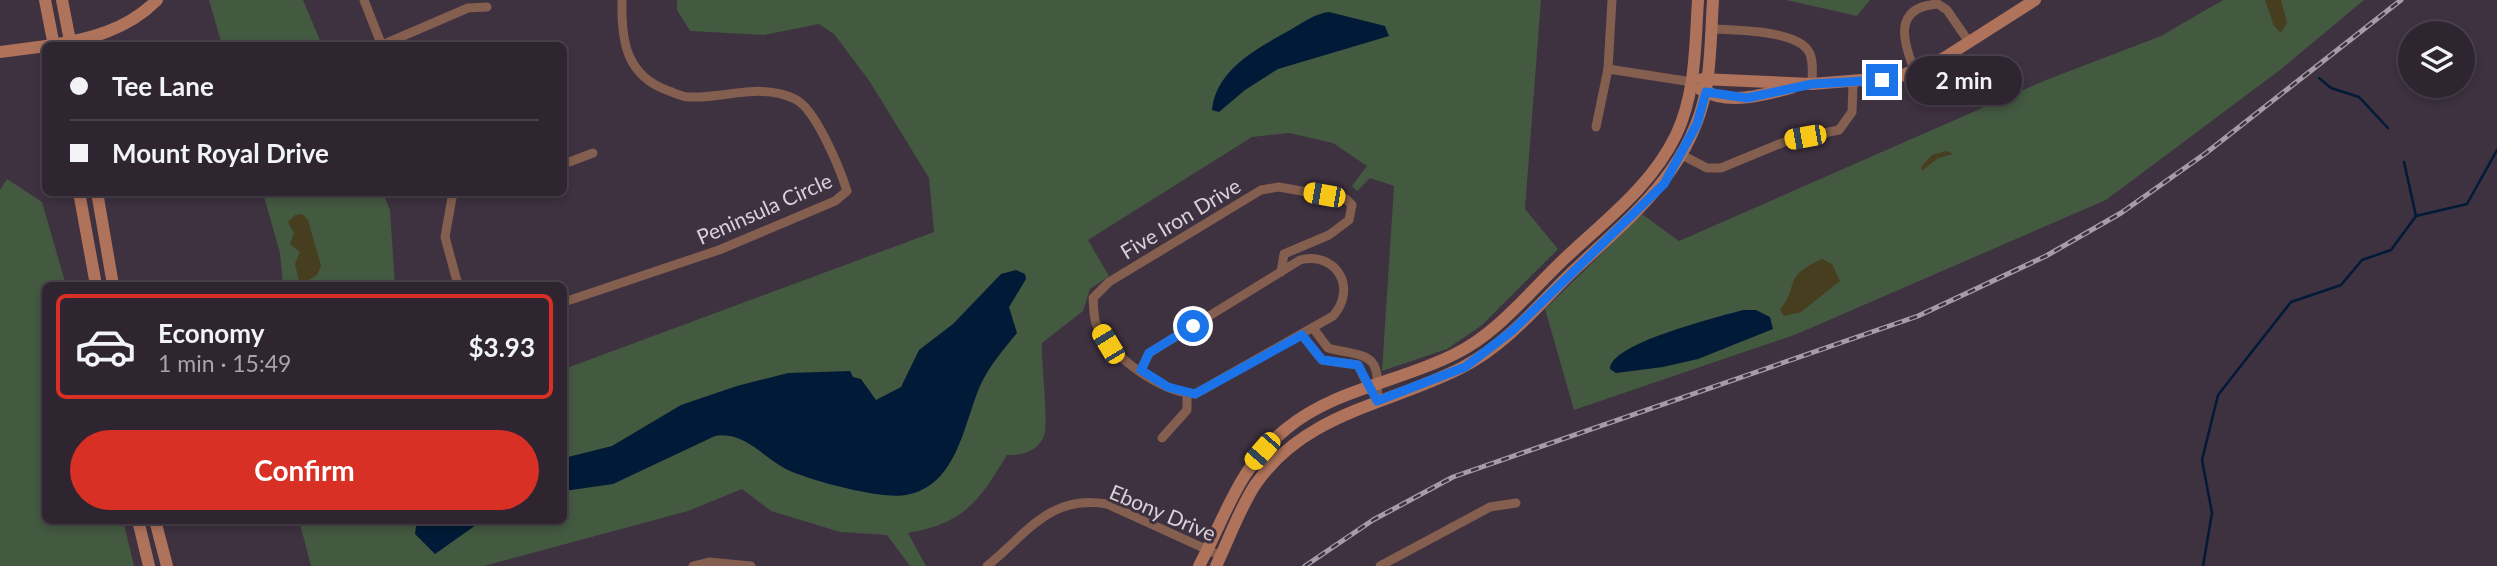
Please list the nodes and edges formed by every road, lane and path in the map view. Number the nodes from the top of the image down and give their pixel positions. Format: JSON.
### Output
{"nodes":[{"id":1,"x":45,"y":0,"type":"edge"},
{"id":2,"x":62,"y":0,"type":"edge"},
{"id":3,"x":157,"y":0,"type":"edge"},
{"id":4,"x":364,"y":0,"type":"edge"},
{"id":5,"x":622,"y":0,"type":"edge"},
{"id":6,"x":1612,"y":0,"type":"edge"},
{"id":7,"x":1698,"y":0,"type":"edge"},
{"id":8,"x":1713,"y":0,"type":"edge"},
{"id":9,"x":2035,"y":0,"type":"edge"},
{"id":10,"x":487,"y":7,"type":"dead end"},
{"id":11,"x":1711,"y":29,"type":"junction"},
{"id":12,"x":50,"y":42,"type":"edge"},
{"id":13,"x":71,"y":42,"type":"edge"},
{"id":14,"x":74,"y":42,"type":"edge"},
{"id":15,"x":381,"y":42,"type":"edge"},
{"id":16,"x":389,"y":42,"type":"edge"},
{"id":17,"x":1969,"y":42,"type":"junction"},
{"id":18,"x":42,"y":46,"type":"edge"},
{"id":19,"x":0,"y":52,"type":"edge"},
{"id":20,"x":1608,"y":69,"type":"junction"},
{"id":21,"x":1915,"y":72,"type":"junction"},
{"id":22,"x":1692,"y":82,"type":"junction"},
{"id":23,"x":1853,"y":83,"type":"junction"},
{"id":24,"x":1812,"y":84,"type":"junction"},
{"id":25,"x":1706,"y":85,"type":"junction"},
{"id":26,"x":1596,"y":127,"type":"dead end"},
{"id":27,"x":593,"y":153,"type":"dead end"},
{"id":28,"x":1682,"y":155,"type":"junction"},
{"id":29,"x":567,"y":163,"type":"edge"},
{"id":30,"x":80,"y":196,"type":"edge"},
{"id":31,"x":98,"y":196,"type":"edge"},
{"id":32,"x":452,"y":196,"type":"edge"},
{"id":33,"x":1280,"y":272,"type":"junction"},
{"id":34,"x":95,"y":282,"type":"edge"},
{"id":35,"x":112,"y":282,"type":"edge"},
{"id":36,"x":457,"y":282,"type":"edge"},
{"id":37,"x":567,"y":301,"type":"edge"},
{"id":38,"x":1313,"y":328,"type":"junction"},
{"id":39,"x":1302,"y":335,"type":"junction"},
{"id":40,"x":1141,"y":370,"type":"junction"},
{"id":41,"x":1373,"y":385,"type":"junction"},
{"id":42,"x":1187,"y":394,"type":"junction"},
{"id":43,"x":1377,"y":401,"type":"junction"},
{"id":44,"x":1162,"y":438,"type":"dead end"},
{"id":45,"x":1516,"y":503,"type":"dead end"},
{"id":46,"x":139,"y":524,"type":"edge"},
{"id":47,"x":156,"y":524,"type":"edge"},
{"id":48,"x":1206,"y":550,"type":"junction"},
{"id":49,"x":1219,"y":561,"type":"edge"},
{"id":50,"x":149,"y":566,"type":"edge"},
{"id":51,"x":167,"y":566,"type":"edge"},
{"id":52,"x":693,"y":566,"type":"edge"},
{"id":53,"x":751,"y":566,"type":"edge"},
{"id":54,"x":986,"y":566,"type":"edge"},
{"id":55,"x":1199,"y":566,"type":"edge"},
{"id":56,"x":1380,"y":566,"type":"edge"}],
"edges":[{"from":1,"to":12,"type":"street"},
{"from":2,"to":13,"type":"street"},
{"from":3,"to":14,"type":"street"},
{"from":4,"to":15,"type":"street"},
{"from":5,"to":37,"type":"street","name":"Peninsula Circle"},
{"from":6,"to":20,"type":"street"},
{"from":7,"to":22,"type":"street"},
{"from":8,"to":11,"type":"street"},
{"from":9,"to":17,"type":"street"},
{"from":10,"to":16,"type":"street"},
{"from":11,"to":24,"type":"street"},
{"from":11,"to":25,"type":"street"},
{"from":17,"to":21,"type":"street"},
{"from":17,"to":21,"type":"street"},
{"from":18,"to":19,"type":"street"},
{"from":20,"to":22,"type":"street"},
{"from":20,"to":26,"type":"street"},
{"from":21,"to":23,"type":"street"},
{"from":22,"to":25,"type":"street"},
{"from":22,"to":41,"type":"street"},
{"from":23,"to":24,"type":"street"},
{"from":23,"to":28,"type":"street"},
{"from":24,"to":25,"type":"street"},
{"from":25,"to":28,"type":"street"},
{"from":27,"to":29,"type":"street"},
{"from":28,"to":43,"type":"street"},
{"from":30,"to":34,"type":"street"},
{"from":31,"to":35,"type":"street"},
{"from":32,"to":36,"type":"street"},
{"from":33,"to":38,"type":"street"},
{"from":33,"to":40,"type":"street"},
{"from":33,"to":40,"type":"street","name":"Five Iron Drive"},
{"from":38,"to":39,"type":"street"},
{"from":38,"to":41,"type":"street"},
{"from":39,"to":41,"type":"street"},
{"from":39,"to":42,"type":"street"},
{"from":40,"to":42,"type":"street"},
{"from":41,"to":43,"type":"street"},
{"from":41,"to":48,"type":"street"},
{"from":42,"to":44,"type":"street"},
{"from":43,"to":49,"type":"street"},
{"from":45,"to":56,"type":"street"},
{"from":46,"to":50,"type":"street"},
{"from":47,"to":51,"type":"street"},
{"from":48,"to":49,"type":"street","name":"Ebony Drive"},
{"from":48,"to":54,"type":"street","name":"Ebony Drive"},
{"from":48,"to":55,"type":"street"},
{"from":52,"to":53,"type":"street"}]}
